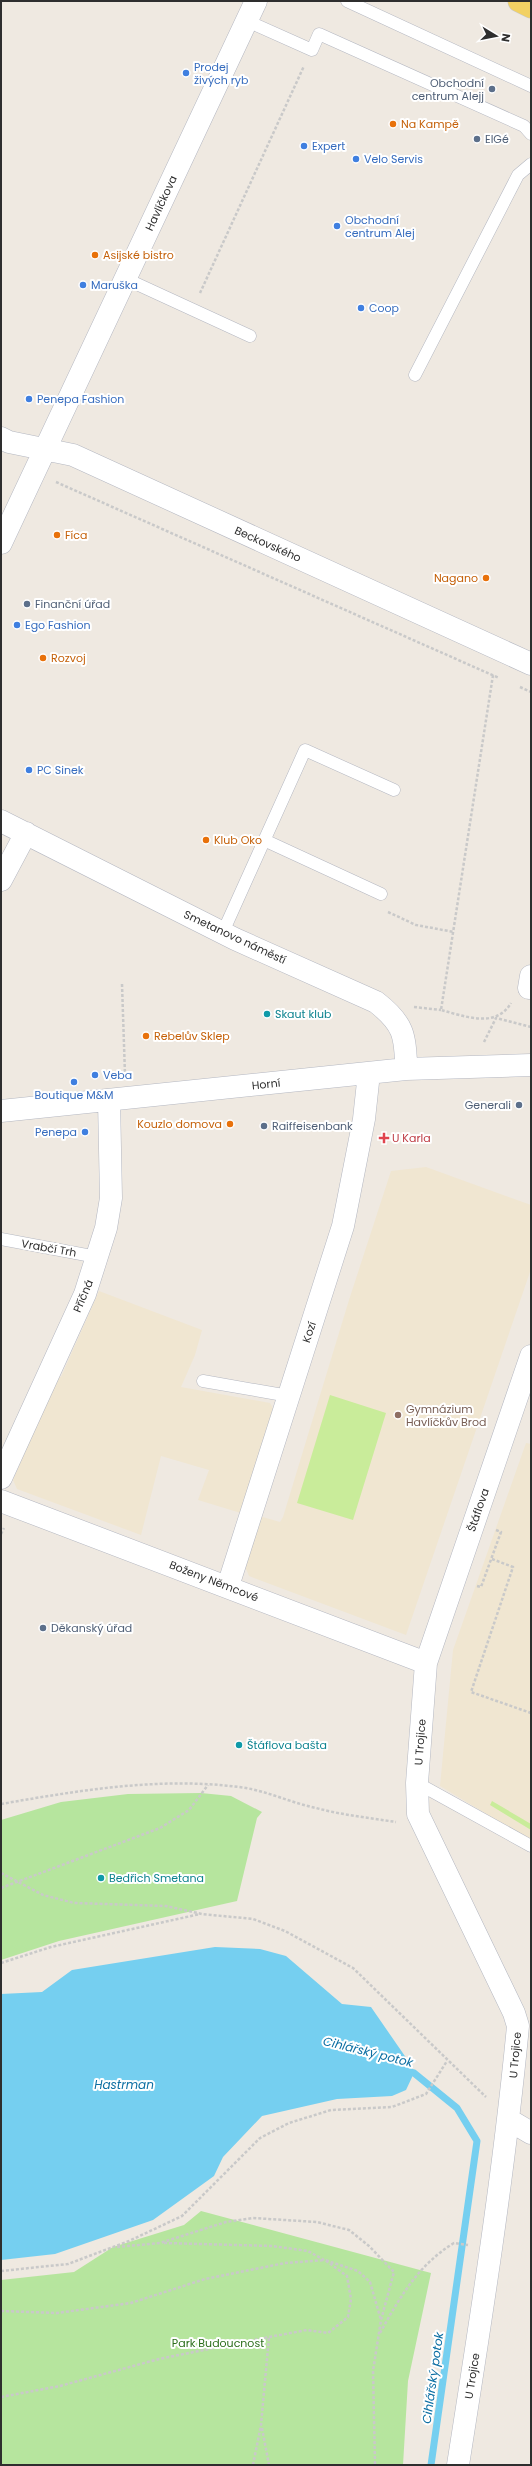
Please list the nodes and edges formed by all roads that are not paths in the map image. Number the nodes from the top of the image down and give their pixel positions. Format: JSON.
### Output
{"nodes":[{"id":1,"x":256,"y":1,"type":"edge"},
{"id":2,"x":347,"y":1,"type":"edge"},
{"id":3,"x":519,"y":1,"type":"edge"},
{"id":4,"x":531,"y":7,"type":"edge"},
{"id":5,"x":247,"y":21,"type":"junction"},
{"id":6,"x":531,"y":86,"type":"edge"},
{"id":7,"x":531,"y":134,"type":"edge"},
{"id":8,"x":531,"y":163,"type":"edge"},
{"id":9,"x":126,"y":279,"type":"junction"},
{"id":10,"x":250,"y":336,"type":"dead end"},
{"id":11,"x":415,"y":375,"type":"dead end"},
{"id":12,"x":1,"y":438,"type":"edge"},
{"id":13,"x":46,"y":449,"type":"junction"},
{"id":14,"x":1,"y":543,"type":"edge"},
{"id":15,"x":531,"y":664,"type":"edge"},
{"id":16,"x":394,"y":790,"type":"dead end"},
{"id":17,"x":1,"y":821,"type":"edge"},
{"id":18,"x":26,"y":833,"type":"junction"},
{"id":19,"x":264,"y":840,"type":"junction"},
{"id":20,"x":1,"y":880,"type":"edge"},
{"id":21,"x":381,"y":894,"type":"dead end"},
{"id":22,"x":223,"y":932,"type":"junction"},
{"id":23,"x":531,"y":1065,"type":"edge"},
{"id":24,"x":406,"y":1069,"type":"junction"},
{"id":25,"x":369,"y":1073,"type":"junction"},
{"id":26,"x":109,"y":1100,"type":"junction"},
{"id":27,"x":1,"y":1111,"type":"edge"},
{"id":28,"x":1,"y":1239,"type":"edge"},
{"id":29,"x":97,"y":1257,"type":"junction"},
{"id":30,"x":531,"y":1356,"type":"edge"},
{"id":31,"x":203,"y":1381,"type":"dead end"},
{"id":32,"x":289,"y":1396,"type":"junction"},
{"id":33,"x":1,"y":1478,"type":"edge"},
{"id":34,"x":1,"y":1501,"type":"edge"},
{"id":35,"x":228,"y":1586,"type":"junction"},
{"id":36,"x":426,"y":1663,"type":"junction"},
{"id":37,"x":417,"y":1782,"type":"junction"},
{"id":38,"x":531,"y":1846,"type":"edge"},
{"id":39,"x":509,"y":2120,"type":"junction"},
{"id":40,"x":531,"y":2133,"type":"edge"},
{"id":41,"x":458,"y":2465,"type":"edge"}],
"edges":[{"from":1,"to":5,"type":"street","name":"Havlíčkova"},
{"from":2,"to":6,"type":"lane"},
{"from":3,"to":4,"type":"main road"},
{"from":5,"to":7,"type":"lane"},
{"from":5,"to":9,"type":"street","name":"Havlíčkova"},
{"from":8,"to":11,"type":"lane"},
{"from":9,"to":10,"type":"lane"},
{"from":9,"to":13,"type":"street","name":"Havlíčkova"},
{"from":12,"to":13,"type":"street","name":"Beckovského"},
{"from":13,"to":14,"type":"street","name":"Havlíčkova"},
{"from":13,"to":15,"type":"street","name":"Beckovského"},
{"from":16,"to":19,"type":"lane"},
{"from":17,"to":18,"type":"street","name":"Smetanovo náměstí"},
{"from":18,"to":20,"type":"street"},
{"from":18,"to":22,"type":"street","name":"Smetanovo náměstí"},
{"from":19,"to":21,"type":"lane"},
{"from":19,"to":22,"type":"lane"},
{"from":22,"to":24,"type":"street","name":"Smetanovo náměstí"},
{"from":23,"to":24,"type":"street","name":"Horní"},
{"from":24,"to":25,"type":"street","name":"Horní"},
{"from":25,"to":26,"type":"street","name":"Horní"},
{"from":25,"to":32,"type":"street","name":"Kozí"},
{"from":26,"to":27,"type":"street","name":"Horní"},
{"from":26,"to":29,"type":"street","name":"Příčná"},
{"from":28,"to":29,"type":"lane","name":"Vrabčí Trh"},
{"from":29,"to":33,"type":"street","name":"Příčná"},
{"from":30,"to":36,"type":"street","name":"Štáflova"},
{"from":31,"to":32,"type":"lane"},
{"from":32,"to":35,"type":"street","name":"Kozí"},
{"from":34,"to":35,"type":"street","name":"Boženy Němcové"},
{"from":35,"to":36,"type":"street","name":"Boženy Němcové"},
{"from":36,"to":37,"type":"street","name":"U Trojice"},
{"from":37,"to":38,"type":"lane"},
{"from":37,"to":39,"type":"street","name":"U Trojice"},
{"from":39,"to":40,"type":"street"},
{"from":39,"to":41,"type":"street","name":"U Trojice"}]}
